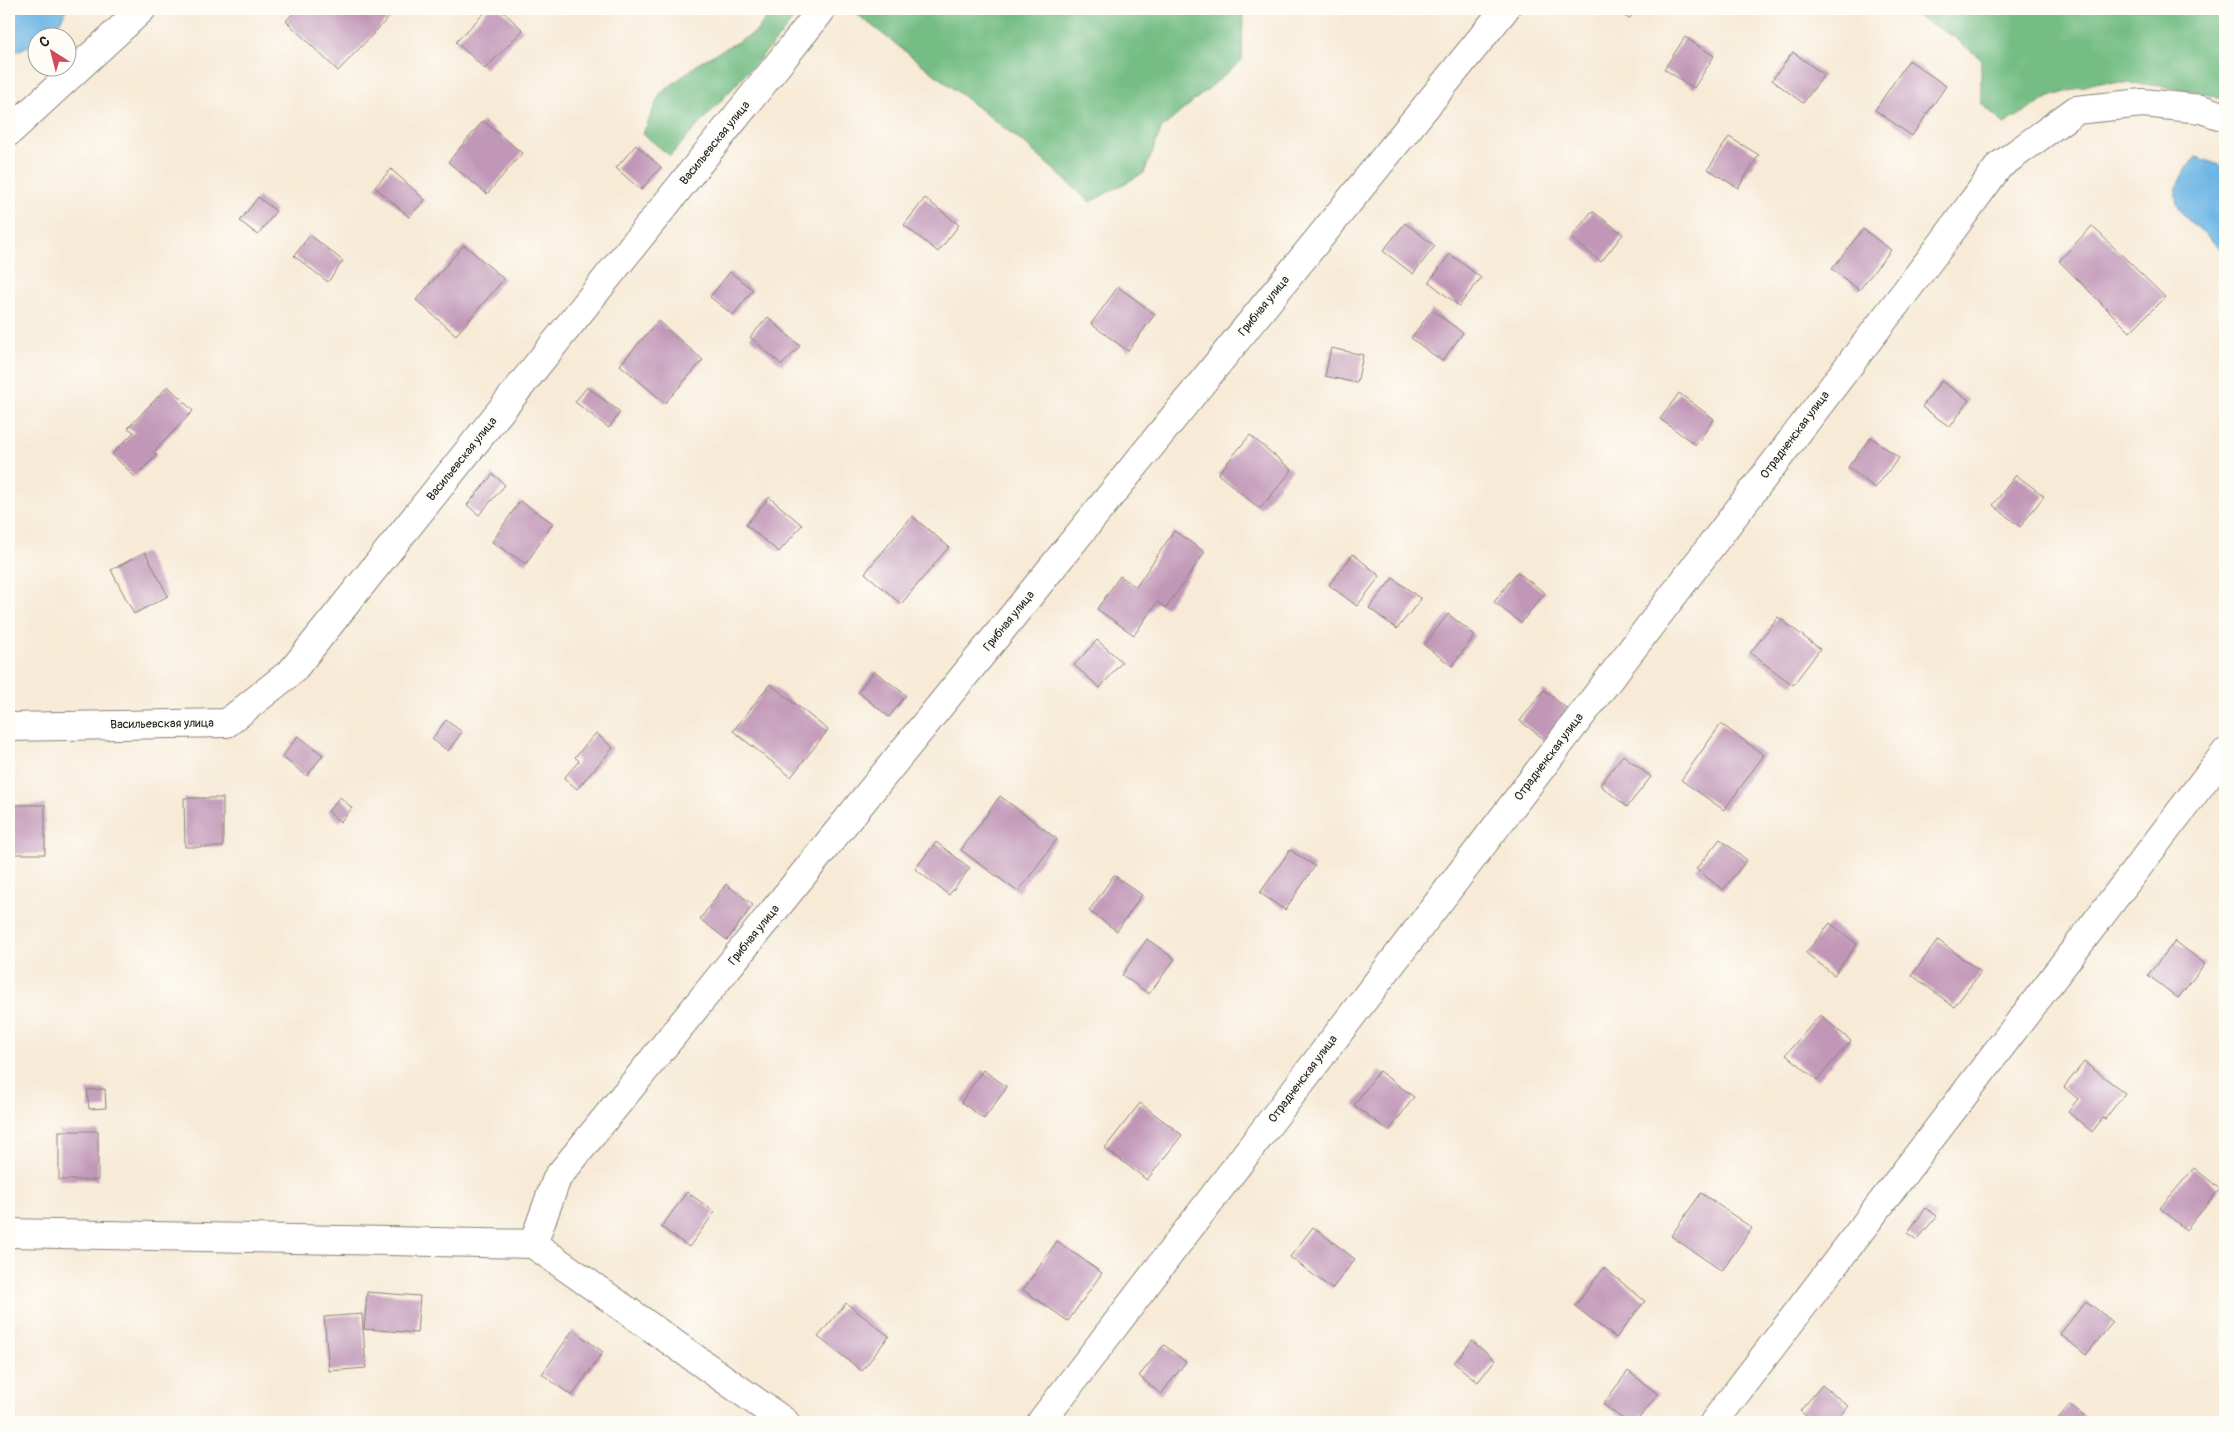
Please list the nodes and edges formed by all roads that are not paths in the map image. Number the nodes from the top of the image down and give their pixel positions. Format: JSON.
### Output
{"nodes":[{"id":1,"x":142,"y":9,"type":"edge"},
{"id":2,"x":1505,"y":9,"type":"edge"},
{"id":3,"x":820,"y":12,"type":"dead end"},
{"id":4,"x":2225,"y":117,"type":"edge"},
{"id":5,"x":9,"y":132,"type":"edge"},
{"id":6,"x":9,"y":727,"type":"edge"},
{"id":7,"x":2225,"y":753,"type":"edge"},
{"id":8,"x":9,"y":1233,"type":"edge"},
{"id":9,"x":533,"y":1244,"type":"junction"},
{"id":10,"x":785,"y":1422,"type":"edge"},
{"id":11,"x":1041,"y":1422,"type":"edge"},
{"id":12,"x":1714,"y":1422,"type":"edge"}],
"edges":[{"from":1,"to":5,"type":"street"},
{"from":2,"to":9,"type":"street","name":"Грибная улица"},
{"from":3,"to":6,"type":"street","name":"Васильевская улица"},
{"from":4,"to":11,"type":"street","name":"Отрадненская улица"},
{"from":7,"to":12,"type":"street"},
{"from":8,"to":9,"type":"street"},
{"from":9,"to":10,"type":"street"}]}
